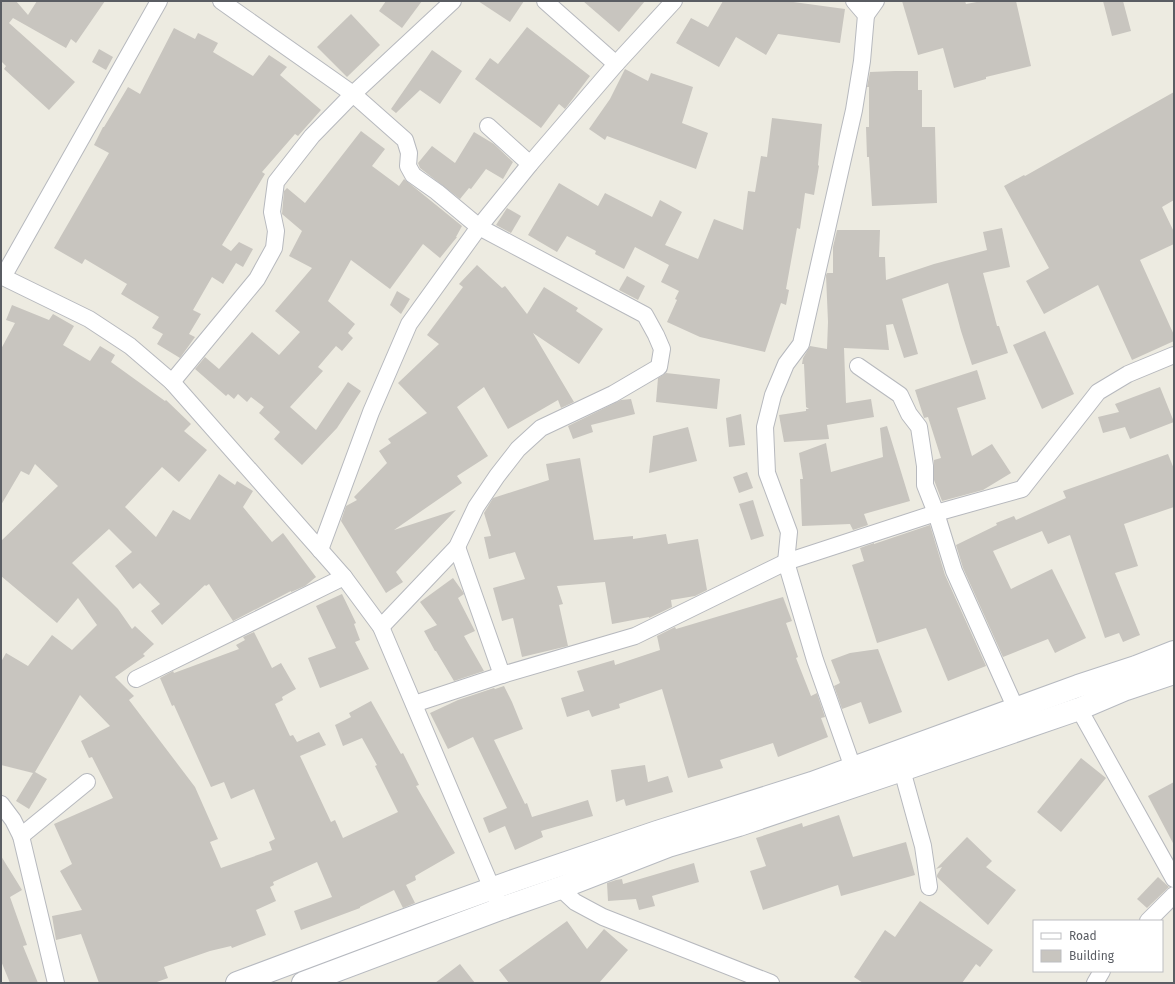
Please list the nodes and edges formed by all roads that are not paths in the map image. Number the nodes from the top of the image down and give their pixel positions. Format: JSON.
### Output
{"nodes":[{"id":1,"x":159,"y":1,"type":"edge"},
{"id":2,"x":221,"y":1,"type":"edge"},
{"id":3,"x":453,"y":1,"type":"edge"},
{"id":4,"x":545,"y":1,"type":"edge"},
{"id":5,"x":674,"y":1,"type":"edge"},
{"id":6,"x":854,"y":1,"type":"edge"},
{"id":7,"x":876,"y":1,"type":"edge"},
{"id":8,"x":866,"y":15,"type":"junction"},
{"id":9,"x":616,"y":64,"type":"junction"},
{"id":10,"x":353,"y":94,"type":"junction"},
{"id":11,"x":488,"y":126,"type":"dead end"},
{"id":12,"x":530,"y":164,"type":"junction"},
{"id":13,"x":479,"y":228,"type":"junction"},
{"id":14,"x":2,"y":277,"type":"edge"},
{"id":15,"x":1174,"y":355,"type":"edge"},
{"id":16,"x":858,"y":366,"type":"dead end"},
{"id":17,"x":172,"y":382,"type":"junction"},
{"id":18,"x":936,"y":513,"type":"junction"},
{"id":19,"x":457,"y":547,"type":"junction"},
{"id":20,"x":320,"y":550,"type":"junction"},
{"id":21,"x":786,"y":562,"type":"junction"},
{"id":22,"x":344,"y":577,"type":"junction"},
{"id":23,"x":381,"y":627,"type":"junction"},
{"id":24,"x":1174,"y":652,"type":"edge"},
{"id":25,"x":1174,"y":673,"type":"edge"},
{"id":26,"x":502,"y":675,"type":"junction"},
{"id":27,"x":136,"y":679,"type":"dead end"},
{"id":28,"x":414,"y":704,"type":"junction"},
{"id":29,"x":1016,"y":709,"type":"junction"},
{"id":30,"x":1079,"y":709,"type":"junction"},
{"id":31,"x":853,"y":768,"type":"junction"},
{"id":32,"x":902,"y":770,"type":"junction"},
{"id":33,"x":87,"y":782,"type":"dead end"},
{"id":34,"x":1,"y":804,"type":"edge"},
{"id":35,"x":21,"y":836,"type":"junction"},
{"id":36,"x":1174,"y":879,"type":"edge"},
{"id":37,"x":929,"y":887,"type":"dead end"},
{"id":38,"x":560,"y":888,"type":"junction"},
{"id":39,"x":1174,"y":895,"type":"edge"},
{"id":40,"x":496,"y":899,"type":"junction"},
{"id":41,"x":1149,"y":920,"type":"edge"},
{"id":42,"x":1101,"y":972,"type":"edge"},
{"id":43,"x":56,"y":983,"type":"edge"},
{"id":44,"x":237,"y":983,"type":"edge"},
{"id":45,"x":304,"y":983,"type":"edge"},
{"id":46,"x":772,"y":983,"type":"edge"},
{"id":47,"x":1095,"y":983,"type":"edge"}],
"edges":[{"from":1,"to":14,"type":"street"},
{"from":2,"to":10,"type":"street"},
{"from":3,"to":10,"type":"street"},
{"from":4,"to":9,"type":"street"},
{"from":5,"to":9,"type":"street"},
{"from":6,"to":8,"type":"street"},
{"from":7,"to":8,"type":"street"},
{"from":8,"to":21,"type":"street"},
{"from":9,"to":12,"type":"street"},
{"from":10,"to":13,"type":"street"},
{"from":10,"to":17,"type":"street"},
{"from":11,"to":12,"type":"street"},
{"from":12,"to":13,"type":"street"},
{"from":13,"to":19,"type":"street"},
{"from":13,"to":20,"type":"street"},
{"from":14,"to":17,"type":"street"},
{"from":15,"to":18,"type":"street"},
{"from":16,"to":18,"type":"street"},
{"from":17,"to":20,"type":"street"},
{"from":18,"to":21,"type":"street"},
{"from":18,"to":29,"type":"street"},
{"from":19,"to":23,"type":"street"},
{"from":19,"to":26,"type":"street"},
{"from":20,"to":22,"type":"street"},
{"from":21,"to":26,"type":"street"},
{"from":21,"to":31,"type":"street"},
{"from":22,"to":23,"type":"street"},
{"from":22,"to":27,"type":"street"},
{"from":23,"to":28,"type":"street"},
{"from":24,"to":29,"type":"main road"},
{"from":25,"to":30,"type":"main road"},
{"from":26,"to":28,"type":"street"},
{"from":28,"to":40,"type":"street"},
{"from":29,"to":31,"type":"main road"},
{"from":30,"to":32,"type":"main road"},
{"from":30,"to":36,"type":"street"},
{"from":31,"to":40,"type":"main road"},
{"from":32,"to":37,"type":"street"},
{"from":32,"to":38,"type":"main road"},
{"from":33,"to":35,"type":"street"},
{"from":34,"to":35,"type":"street"},
{"from":35,"to":43,"type":"street"},
{"from":38,"to":40,"type":"main road"},
{"from":38,"to":46,"type":"street"},
{"from":39,"to":41,"type":"street"},
{"from":40,"to":44,"type":"main road"},
{"from":40,"to":45,"type":"main road"},
{"from":42,"to":47,"type":"street"}]}
